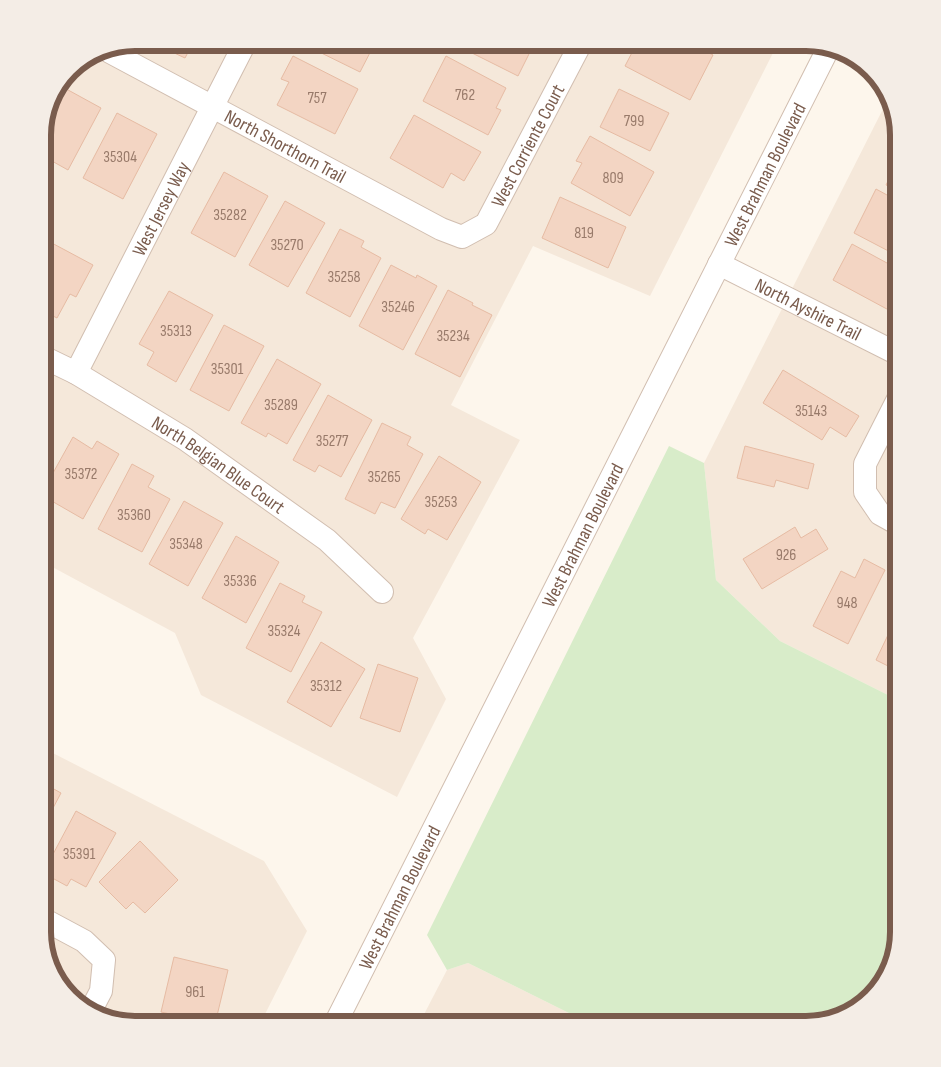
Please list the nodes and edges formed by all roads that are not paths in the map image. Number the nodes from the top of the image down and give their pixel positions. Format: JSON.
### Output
{"nodes":[{"id":1,"x":240,"y":51,"type":"edge"},
{"id":2,"x":577,"y":51,"type":"edge"},
{"id":3,"x":825,"y":53,"type":"edge"},
{"id":4,"x":114,"y":54,"type":"edge"},
{"id":5,"x":212,"y":107,"type":"junction"},
{"id":6,"x":462,"y":237,"type":"joint"},
{"id":7,"x":719,"y":264,"type":"junction"},
{"id":8,"x":890,"y":350,"type":"edge"},
{"id":9,"x":51,"y":361,"type":"edge"},
{"id":10,"x":76,"y":373,"type":"junction"},
{"id":11,"x":890,"y":415,"type":"edge"},
{"id":12,"x":890,"y":520,"type":"edge"},
{"id":13,"x":382,"y":592,"type":"dead end"},
{"id":14,"x":51,"y":924,"type":"edge"},
{"id":15,"x":94,"y":1004,"type":"edge"},
{"id":16,"x":339,"y":1016,"type":"edge"}],
"edges":[{"from":1,"to":5,"type":"street","name":"West Jersey Way"},
{"from":2,"to":6,"type":"street","name":"West Corriente Court"},
{"from":3,"to":7,"type":"street","name":"West Brahman Boulevard"},
{"from":4,"to":5,"type":"street","name":"North Shorthorn Trail"},
{"from":5,"to":6,"type":"street","name":"North Shorthorn Trail"},
{"from":5,"to":10,"type":"street","name":"West Jersey Way"},
{"from":7,"to":8,"type":"street","name":"North Ayshire Trail"},
{"from":7,"to":16,"type":"street","name":"West Brahman Boulevard"},
{"from":9,"to":10,"type":"street","name":"North Belgian Blue Court"},
{"from":10,"to":13,"type":"street","name":"North Belgian Blue Court"},
{"from":11,"to":12,"type":"street"},
{"from":14,"to":15,"type":"street"}]}
